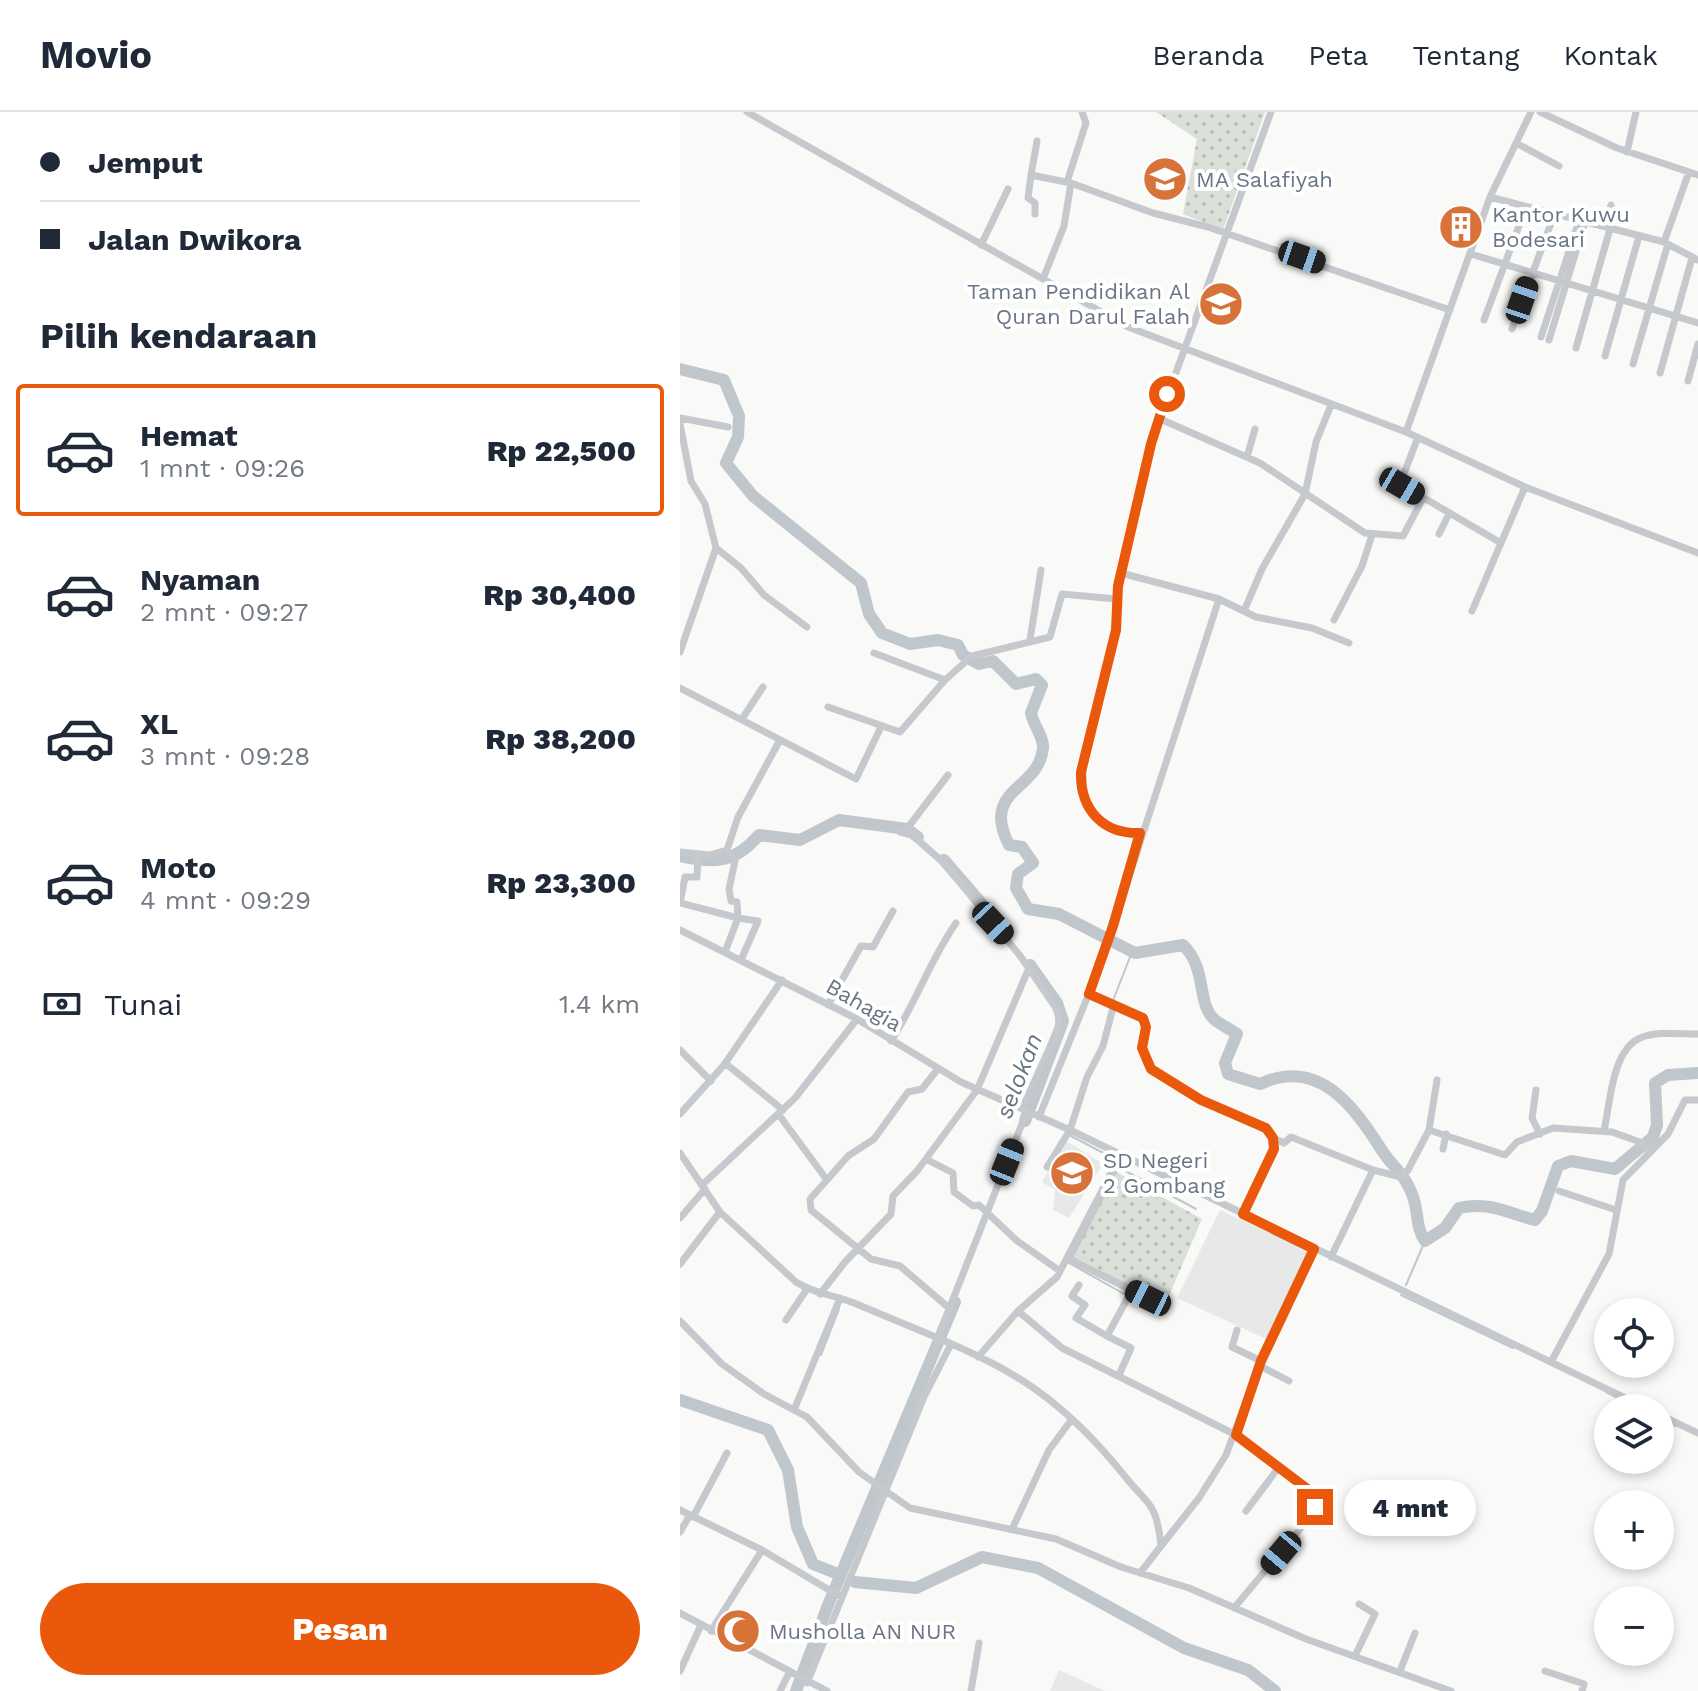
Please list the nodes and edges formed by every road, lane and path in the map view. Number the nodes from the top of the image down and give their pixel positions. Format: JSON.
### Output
{"nodes":[{"id":1,"x":747,"y":112,"type":"edge"},
{"id":2,"x":1082,"y":112,"type":"edge"},
{"id":3,"x":1271,"y":112,"type":"edge"},
{"id":4,"x":1540,"y":112,"type":"edge"},
{"id":5,"x":1636,"y":112,"type":"edge"},
{"id":6,"x":1528,"y":113,"type":"edge"},
{"id":7,"x":1037,"y":141,"type":"dead end"},
{"id":8,"x":1516,"y":143,"type":"junction"},
{"id":9,"x":1627,"y":152,"type":"junction"},
{"id":10,"x":1559,"y":166,"type":"dead end"},
{"id":11,"x":1689,"y":172,"type":"junction"},
{"id":12,"x":1031,"y":175,"type":"junction"},
{"id":13,"x":1698,"y":175,"type":"edge"},
{"id":14,"x":1069,"y":183,"type":"junction"},
{"id":15,"x":1008,"y":189,"type":"dead end"},
{"id":16,"x":1490,"y":197,"type":"junction"},
{"id":17,"x":1611,"y":205,"type":"dead end"},
{"id":18,"x":1526,"y":207,"type":"junction"},
{"id":19,"x":1035,"y":214,"type":"dead end"},
{"id":20,"x":1554,"y":215,"type":"junction"},
{"id":21,"x":1582,"y":221,"type":"junction"},
{"id":22,"x":1608,"y":228,"type":"junction"},
{"id":23,"x":1228,"y":233,"type":"junction"},
{"id":24,"x":1639,"y":236,"type":"junction"},
{"id":25,"x":1666,"y":244,"type":"junction"},
{"id":26,"x":981,"y":245,"type":"junction"},
{"id":27,"x":1471,"y":254,"type":"junction"},
{"id":28,"x":1695,"y":259,"type":"edge"},
{"id":29,"x":1503,"y":263,"type":"junction"},
{"id":30,"x":1531,"y":272,"type":"junction"},
{"id":31,"x":1043,"y":279,"type":"junction"},
{"id":32,"x":1563,"y":282,"type":"junction"},
{"id":33,"x":1593,"y":291,"type":"junction"},
{"id":34,"x":1621,"y":299,"type":"junction"},
{"id":35,"x":1649,"y":307,"type":"junction"},
{"id":36,"x":1450,"y":310,"type":"junction"},
{"id":37,"x":1676,"y":316,"type":"junction"},
{"id":38,"x":1484,"y":320,"type":"dead end"},
{"id":39,"x":1698,"y":323,"type":"edge"},
{"id":40,"x":1512,"y":329,"type":"dead end"},
{"id":41,"x":1545,"y":338,"type":"dead end"},
{"id":42,"x":1698,"y":344,"type":"edge"},
{"id":43,"x":1186,"y":346,"type":"junction"},
{"id":44,"x":1576,"y":348,"type":"dead end"},
{"id":45,"x":1605,"y":356,"type":"dead end"},
{"id":46,"x":1633,"y":364,"type":"dead end"},
{"id":47,"x":1660,"y":373,"type":"dead end"},
{"id":48,"x":1688,"y":381,"type":"dead end"},
{"id":49,"x":1331,"y":405,"type":"junction"},
{"id":50,"x":680,"y":418,"type":"edge"},
{"id":51,"x":1158,"y":418,"type":"junction"},
{"id":52,"x":680,"y":424,"type":"edge"},
{"id":53,"x":728,"y":427,"type":"dead end"},
{"id":54,"x":1255,"y":429,"type":"dead end"},
{"id":55,"x":1406,"y":432,"type":"junction"},
{"id":56,"x":1418,"y":437,"type":"junction"},
{"id":57,"x":1247,"y":457,"type":"junction"},
{"id":58,"x":1525,"y":487,"type":"junction"},
{"id":59,"x":1305,"y":494,"type":"junction"},
{"id":60,"x":1423,"y":498,"type":"junction"},
{"id":61,"x":1449,"y":514,"type":"junction"},
{"id":62,"x":1439,"y":534,"type":"dead end"},
{"id":63,"x":1372,"y":535,"type":"junction"},
{"id":64,"x":1501,"y":543,"type":"junction"},
{"id":65,"x":716,"y":548,"type":"junction"},
{"id":66,"x":1698,"y":553,"type":"edge"},
{"id":67,"x":1041,"y":570,"type":"dead end"},
{"id":68,"x":1121,"y":573,"type":"junction"},
{"id":69,"x":1116,"y":599,"type":"junction"},
{"id":70,"x":1219,"y":599,"type":"junction"},
{"id":71,"x":1244,"y":611,"type":"junction"},
{"id":72,"x":1472,"y":611,"type":"dead end"},
{"id":73,"x":1334,"y":620,"type":"dead end"},
{"id":74,"x":807,"y":627,"type":"dead end"},
{"id":75,"x":1030,"y":640,"type":"junction"},
{"id":76,"x":1349,"y":643,"type":"dead end"},
{"id":77,"x":680,"y":651,"type":"edge"},
{"id":78,"x":874,"y":653,"type":"dead end"},
{"id":79,"x":945,"y":680,"type":"junction"},
{"id":80,"x":763,"y":687,"type":"dead end"},
{"id":81,"x":680,"y":688,"type":"edge"},
{"id":82,"x":828,"y":707,"type":"dead end"},
{"id":83,"x":742,"y":719,"type":"junction"},
{"id":84,"x":881,"y":727,"type":"junction"},
{"id":85,"x":780,"y":740,"type":"junction"},
{"id":86,"x":948,"y":775,"type":"dead end"},
{"id":87,"x":1140,"y":833,"type":"junction"},
{"id":88,"x":727,"y":851,"type":"junction"},
{"id":89,"x":680,"y":852,"type":"edge"},
{"id":90,"x":699,"y":857,"type":"junction"},
{"id":91,"x":893,"y":911,"type":"dead end"},
{"id":92,"x":738,"y":918,"type":"junction"},
{"id":93,"x":956,"y":923,"type":"dead end"},
{"id":94,"x":680,"y":930,"type":"edge"},
{"id":95,"x":725,"y":952,"type":"junction"},
{"id":96,"x":741,"y":960,"type":"junction"},
{"id":97,"x":1029,"y":968,"type":"junction"},
{"id":98,"x":782,"y":980,"type":"junction"},
{"id":99,"x":1089,"y":994,"type":"junction"},
{"id":100,"x":1112,"y":1003,"type":"junction"},
{"id":101,"x":828,"y":1005,"type":"junction"},
{"id":102,"x":857,"y":1019,"type":"junction"},
{"id":103,"x":1698,"y":1034,"type":"edge"},
{"id":104,"x":891,"y":1041,"type":"junction"},
{"id":105,"x":680,"y":1050,"type":"edge"},
{"id":106,"x":725,"y":1063,"type":"junction"},
{"id":107,"x":937,"y":1070,"type":"junction"},
{"id":108,"x":1437,"y":1080,"type":"dead end"},
{"id":109,"x":711,"y":1081,"type":"junction"},
{"id":110,"x":977,"y":1090,"type":"junction"},
{"id":111,"x":1536,"y":1090,"type":"dead end"},
{"id":112,"x":1698,"y":1100,"type":"edge"},
{"id":113,"x":781,"y":1112,"type":"junction"},
{"id":114,"x":1030,"y":1113,"type":"junction"},
{"id":115,"x":680,"y":1114,"type":"edge"},
{"id":116,"x":1429,"y":1130,"type":"junction"},
{"id":117,"x":1068,"y":1131,"type":"junction"},
{"id":118,"x":1604,"y":1131,"type":"junction"},
{"id":119,"x":1446,"y":1134,"type":"junction"},
{"id":120,"x":1540,"y":1134,"type":"junction"},
{"id":121,"x":1273,"y":1138,"type":"junction"},
{"id":122,"x":1645,"y":1147,"type":"junction"},
{"id":123,"x":1443,"y":1149,"type":"dead end"},
{"id":124,"x":680,"y":1153,"type":"edge"},
{"id":125,"x":926,"y":1159,"type":"junction"},
{"id":126,"x":1119,"y":1159,"type":"junction"},
{"id":127,"x":1047,"y":1167,"type":"dead end"},
{"id":128,"x":1373,"y":1170,"type":"junction"},
{"id":129,"x":827,"y":1180,"type":"junction"},
{"id":130,"x":703,"y":1189,"type":"junction"},
{"id":131,"x":1559,"y":1191,"type":"dead end"},
{"id":132,"x":1616,"y":1210,"type":"junction"},
{"id":133,"x":987,"y":1212,"type":"junction"},
{"id":134,"x":719,"y":1213,"type":"dead end"},
{"id":135,"x":1243,"y":1214,"type":"junction"},
{"id":136,"x":680,"y":1218,"type":"edge"},
{"id":137,"x":858,"y":1249,"type":"junction"},
{"id":138,"x":1314,"y":1249,"type":"junction"},
{"id":139,"x":1331,"y":1257,"type":"junction"},
{"id":140,"x":1070,"y":1260,"type":"junction"},
{"id":141,"x":680,"y":1264,"type":"edge"},
{"id":142,"x":1060,"y":1271,"type":"junction"},
{"id":143,"x":1079,"y":1285,"type":"dead end"},
{"id":144,"x":807,"y":1289,"type":"junction"},
{"id":145,"x":820,"y":1294,"type":"junction"},
{"id":146,"x":1130,"y":1294,"type":"junction"},
{"id":147,"x":840,"y":1298,"type":"junction"},
{"id":148,"x":1148,"y":1298,"type":"dead end"},
{"id":149,"x":949,"y":1308,"type":"junction"},
{"id":150,"x":1018,"y":1311,"type":"junction"},
{"id":151,"x":786,"y":1320,"type":"dead end"},
{"id":152,"x":680,"y":1321,"type":"edge"},
{"id":153,"x":1237,"y":1330,"type":"dead end"},
{"id":154,"x":1107,"y":1336,"type":"junction"},
{"id":155,"x":939,"y":1341,"type":"junction"},
{"id":156,"x":950,"y":1346,"type":"junction"},
{"id":157,"x":978,"y":1357,"type":"junction"},
{"id":158,"x":1551,"y":1362,"type":"junction"},
{"id":159,"x":1261,"y":1364,"type":"junction"},
{"id":160,"x":1119,"y":1375,"type":"junction"},
{"id":161,"x":1289,"y":1381,"type":"dead end"},
{"id":162,"x":1617,"y":1394,"type":"edge"},
{"id":163,"x":794,"y":1410,"type":"junction"},
{"id":164,"x":1072,"y":1419,"type":"junction"},
{"id":165,"x":1674,"y":1422,"type":"edge"},
{"id":166,"x":1698,"y":1433,"type":"edge"},
{"id":167,"x":1236,"y":1435,"type":"junction"},
{"id":168,"x":727,"y":1453,"type":"dead end"},
{"id":169,"x":1279,"y":1467,"type":"junction"},
{"id":170,"x":879,"y":1490,"type":"junction"},
{"id":171,"x":680,"y":1510,"type":"edge"},
{"id":172,"x":1246,"y":1511,"type":"dead end"},
{"id":173,"x":692,"y":1516,"type":"junction"},
{"id":174,"x":1012,"y":1529,"type":"junction"},
{"id":175,"x":680,"y":1532,"type":"edge"},
{"id":176,"x":1161,"y":1546,"type":"junction"},
{"id":177,"x":762,"y":1550,"type":"junction"},
{"id":178,"x":1140,"y":1573,"type":"junction"},
{"id":179,"x":838,"y":1592,"type":"junction"},
{"id":180,"x":1359,"y":1604,"type":"dead end"},
{"id":181,"x":1234,"y":1608,"type":"junction"},
{"id":182,"x":680,"y":1613,"type":"edge"},
{"id":183,"x":701,"y":1625,"type":"junction"},
{"id":184,"x":711,"y":1631,"type":"junction"},
{"id":185,"x":1415,"y":1633,"type":"dead end"},
{"id":186,"x":979,"y":1643,"type":"dead end"},
{"id":187,"x":1355,"y":1656,"type":"junction"},
{"id":188,"x":680,"y":1671,"type":"edge"},
{"id":189,"x":1400,"y":1671,"type":"junction"},
{"id":190,"x":1545,"y":1671,"type":"dead end"},
{"id":191,"x":792,"y":1674,"type":"junction"},
{"id":192,"x":806,"y":1682,"type":"junction"},
{"id":193,"x":780,"y":1691,"type":"edge"},
{"id":194,"x":827,"y":1691,"type":"edge"},
{"id":195,"x":971,"y":1691,"type":"edge"},
{"id":196,"x":1451,"y":1691,"type":"edge"},
{"id":197,"x":1582,"y":1691,"type":"edge"}],
"edges":[{"from":1,"to":26,"type":"street"},
{"from":2,"to":14,"type":"street"},
{"from":3,"to":23,"type":"street"},
{"from":4,"to":9,"type":"street"},
{"from":5,"to":9,"type":"street"},
{"from":6,"to":8,"type":"street"},
{"from":7,"to":12,"type":"street"},
{"from":8,"to":10,"type":"street"},
{"from":8,"to":16,"type":"street"},
{"from":9,"to":11,"type":"street"},
{"from":11,"to":13,"type":"street"},
{"from":11,"to":25,"type":"street"},
{"from":12,"to":14,"type":"street"},
{"from":12,"to":19,"type":"street"},
{"from":14,"to":23,"type":"street"},
{"from":14,"to":31,"type":"street"},
{"from":15,"to":26,"type":"street"},
{"from":16,"to":18,"type":"street"},
{"from":16,"to":27,"type":"street"},
{"from":17,"to":22,"type":"street"},
{"from":18,"to":20,"type":"street"},
{"from":18,"to":29,"type":"street"},
{"from":20,"to":21,"type":"street"},
{"from":20,"to":30,"type":"street"},
{"from":21,"to":22,"type":"street"},
{"from":21,"to":32,"type":"street"},
{"from":22,"to":24,"type":"street"},
{"from":22,"to":33,"type":"street"},
{"from":23,"to":36,"type":"street"},
{"from":23,"to":43,"type":"street"},
{"from":24,"to":25,"type":"street"},
{"from":24,"to":34,"type":"street"},
{"from":25,"to":28,"type":"street"},
{"from":25,"to":35,"type":"street"},
{"from":26,"to":31,"type":"street"},
{"from":27,"to":29,"type":"street"},
{"from":27,"to":36,"type":"street"},
{"from":28,"to":37,"type":"street"},
{"from":29,"to":30,"type":"street"},
{"from":29,"to":38,"type":"street"},
{"from":30,"to":32,"type":"street"},
{"from":30,"to":40,"type":"street"},
{"from":31,"to":43,"type":"street"},
{"from":32,"to":33,"type":"street"},
{"from":32,"to":41,"type":"street"},
{"from":33,"to":34,"type":"street"},
{"from":33,"to":44,"type":"street"},
{"from":34,"to":35,"type":"street"},
{"from":34,"to":45,"type":"street"},
{"from":35,"to":37,"type":"street"},
{"from":35,"to":46,"type":"street"},
{"from":36,"to":55,"type":"street"},
{"from":37,"to":39,"type":"street"},
{"from":37,"to":47,"type":"street"},
{"from":42,"to":48,"type":"street"},
{"from":43,"to":49,"type":"street"},
{"from":43,"to":51,"type":"street"},
{"from":49,"to":55,"type":"street"},
{"from":49,"to":59,"type":"street"},
{"from":50,"to":53,"type":"street"},
{"from":51,"to":57,"type":"street"},
{"from":51,"to":68,"type":"street"},
{"from":52,"to":65,"type":"street"},
{"from":54,"to":57,"type":"street"},
{"from":55,"to":56,"type":"street"},
{"from":56,"to":58,"type":"street"},
{"from":56,"to":60,"type":"street"},
{"from":57,"to":59,"type":"street"},
{"from":58,"to":64,"type":"street"},
{"from":58,"to":66,"type":"street"},
{"from":59,"to":63,"type":"street"},
{"from":59,"to":71,"type":"street"},
{"from":60,"to":61,"type":"street"},
{"from":60,"to":63,"type":"street"},
{"from":61,"to":62,"type":"street"},
{"from":61,"to":64,"type":"street"},
{"from":63,"to":73,"type":"street"},
{"from":64,"to":72,"type":"street"},
{"from":65,"to":74,"type":"street"},
{"from":65,"to":77,"type":"street"},
{"from":67,"to":75,"type":"street"},
{"from":68,"to":69,"type":"street"},
{"from":68,"to":70,"type":"street"},
{"from":69,"to":75,"type":"street"},
{"from":69,"to":87,"type":"street"},
{"from":70,"to":71,"type":"street"},
{"from":70,"to":87,"type":"street"},
{"from":71,"to":76,"type":"street"},
{"from":75,"to":79,"type":"street"},
{"from":78,"to":79,"type":"street"},
{"from":79,"to":84,"type":"street"},
{"from":80,"to":83,"type":"street"},
{"from":81,"to":83,"type":"street"},
{"from":82,"to":84,"type":"street"},
{"from":83,"to":85,"type":"street"},
{"from":84,"to":85,"type":"street"},
{"from":85,"to":88,"type":"street"},
{"from":86,"to":97,"type":"street"},
{"from":87,"to":99,"type":"street"},
{"from":88,"to":90,"type":"street"},
{"from":88,"to":92,"type":"street"},
{"from":89,"to":90,"type":"street"},
{"from":90,"to":92,"type":"street"},
{"from":91,"to":101,"type":"street"},
{"from":92,"to":95,"type":"street"},
{"from":92,"to":96,"type":"street"},
{"from":93,"to":104,"type":"street"},
{"from":94,"to":95,"type":"street","name":"Bahagia"},
{"from":95,"to":96,"type":"street","name":"Bahagia"},
{"from":96,"to":98,"type":"street","name":"Bahagia"},
{"from":97,"to":110,"type":"street"},
{"from":97,"to":114,"type":"street"},
{"from":98,"to":101,"type":"street","name":"Bahagia"},
{"from":98,"to":106,"type":"street"},
{"from":99,"to":100,"type":"street"},
{"from":99,"to":114,"type":"street"},
{"from":100,"to":117,"type":"street"},
{"from":100,"to":121,"type":"street"},
{"from":101,"to":102,"type":"street","name":"Bahagia"},
{"from":102,"to":104,"type":"street","name":"Bahagia"},
{"from":102,"to":113,"type":"street"},
{"from":103,"to":118,"type":"street"},
{"from":104,"to":107,"type":"street","name":"Bahagia"},
{"from":105,"to":109,"type":"street"},
{"from":106,"to":109,"type":"street"},
{"from":106,"to":113,"type":"street"},
{"from":107,"to":110,"type":"street","name":"Bahagia"},
{"from":107,"to":129,"type":"street"},
{"from":108,"to":116,"type":"street"},
{"from":109,"to":115,"type":"street"},
{"from":110,"to":114,"type":"street","name":"Bahagia"},
{"from":110,"to":125,"type":"street"},
{"from":111,"to":120,"type":"street"},
{"from":112,"to":122,"type":"street"},
{"from":113,"to":129,"type":"street"},
{"from":113,"to":130,"type":"street"},
{"from":114,"to":117,"type":"street","name":"Bahagia"},
{"from":114,"to":133,"type":"street"},
{"from":116,"to":119,"type":"street"},
{"from":116,"to":128,"type":"street"},
{"from":117,"to":126,"type":"street","name":"Bahagia"},
{"from":117,"to":127,"type":"street"},
{"from":118,"to":120,"type":"street"},
{"from":118,"to":122,"type":"street"},
{"from":119,"to":120,"type":"street"},
{"from":119,"to":123,"type":"street"},
{"from":121,"to":128,"type":"street"},
{"from":121,"to":135,"type":"street"},
{"from":122,"to":132,"type":"street"},
{"from":124,"to":130,"type":"street"},
{"from":125,"to":133,"type":"street"},
{"from":125,"to":137,"type":"street"},
{"from":126,"to":135,"type":"street","name":"Bahagia"},
{"from":126,"to":140,"type":"street"},
{"from":128,"to":139,"type":"street"},
{"from":129,"to":137,"type":"street"},
{"from":130,"to":136,"type":"street"},
{"from":130,"to":144,"type":"street"},
{"from":131,"to":132,"type":"street"},
{"from":132,"to":158,"type":"street"},
{"from":133,"to":142,"type":"street"},
{"from":133,"to":149,"type":"street"},
{"from":134,"to":141,"type":"street"},
{"from":135,"to":138,"type":"street","name":"Bahagia"},
{"from":137,"to":145,"type":"street"},
{"from":137,"to":149,"type":"street"},
{"from":138,"to":139,"type":"street","name":"Bahagia"},
{"from":138,"to":159,"type":"street"},
{"from":139,"to":158,"type":"street","name":"Bahagia"},
{"from":140,"to":142,"type":"street"},
{"from":140,"to":146,"type":"street"},
{"from":142,"to":150,"type":"street"},
{"from":143,"to":154,"type":"street"},
{"from":144,"to":145,"type":"street"},
{"from":144,"to":151,"type":"street"},
{"from":145,"to":147,"type":"street"},
{"from":146,"to":148,"type":"street"},
{"from":146,"to":154,"type":"street"},
{"from":147,"to":155,"type":"street"},
{"from":147,"to":163,"type":"street"},
{"from":149,"to":155,"type":"street"},
{"from":150,"to":157,"type":"street"},
{"from":150,"to":160,"type":"street"},
{"from":152,"to":163,"type":"street"},
{"from":153,"to":159,"type":"street"},
{"from":154,"to":160,"type":"street"},
{"from":155,"to":156,"type":"street"},
{"from":156,"to":157,"type":"street"},
{"from":156,"to":170,"type":"street"},
{"from":157,"to":164,"type":"street"},
{"from":158,"to":162,"type":"street","name":"Bahagia"},
{"from":159,"to":161,"type":"street"},
{"from":159,"to":167,"type":"street"},
{"from":160,"to":167,"type":"street"},
{"from":163,"to":170,"type":"street"},
{"from":164,"to":174,"type":"street"},
{"from":164,"to":176,"type":"street"},
{"from":165,"to":166,"type":"street"},
{"from":167,"to":169,"type":"street"},
{"from":167,"to":176,"type":"street"},
{"from":168,"to":173,"type":"street"},
{"from":169,"to":172,"type":"street"},
{"from":169,"to":181,"type":"street"},
{"from":170,"to":174,"type":"street"},
{"from":170,"to":179,"type":"street"},
{"from":171,"to":173,"type":"street"},
{"from":173,"to":175,"type":"street"},
{"from":173,"to":177,"type":"street"},
{"from":174,"to":178,"type":"street"},
{"from":176,"to":178,"type":"street"},
{"from":177,"to":179,"type":"street"},
{"from":177,"to":184,"type":"street"},
{"from":178,"to":181,"type":"street"},
{"from":179,"to":192,"type":"street"},
{"from":180,"to":187,"type":"street"},
{"from":181,"to":187,"type":"street"},
{"from":182,"to":183,"type":"street"},
{"from":183,"to":184,"type":"street"},
{"from":183,"to":188,"type":"street"},
{"from":184,"to":191,"type":"street"},
{"from":185,"to":189,"type":"street"},
{"from":186,"to":195,"type":"street"},
{"from":187,"to":189,"type":"street"},
{"from":189,"to":196,"type":"street"},
{"from":190,"to":197,"type":"street"},
{"from":191,"to":192,"type":"street"},
{"from":191,"to":193,"type":"street"},
{"from":192,"to":194,"type":"street"}]}
